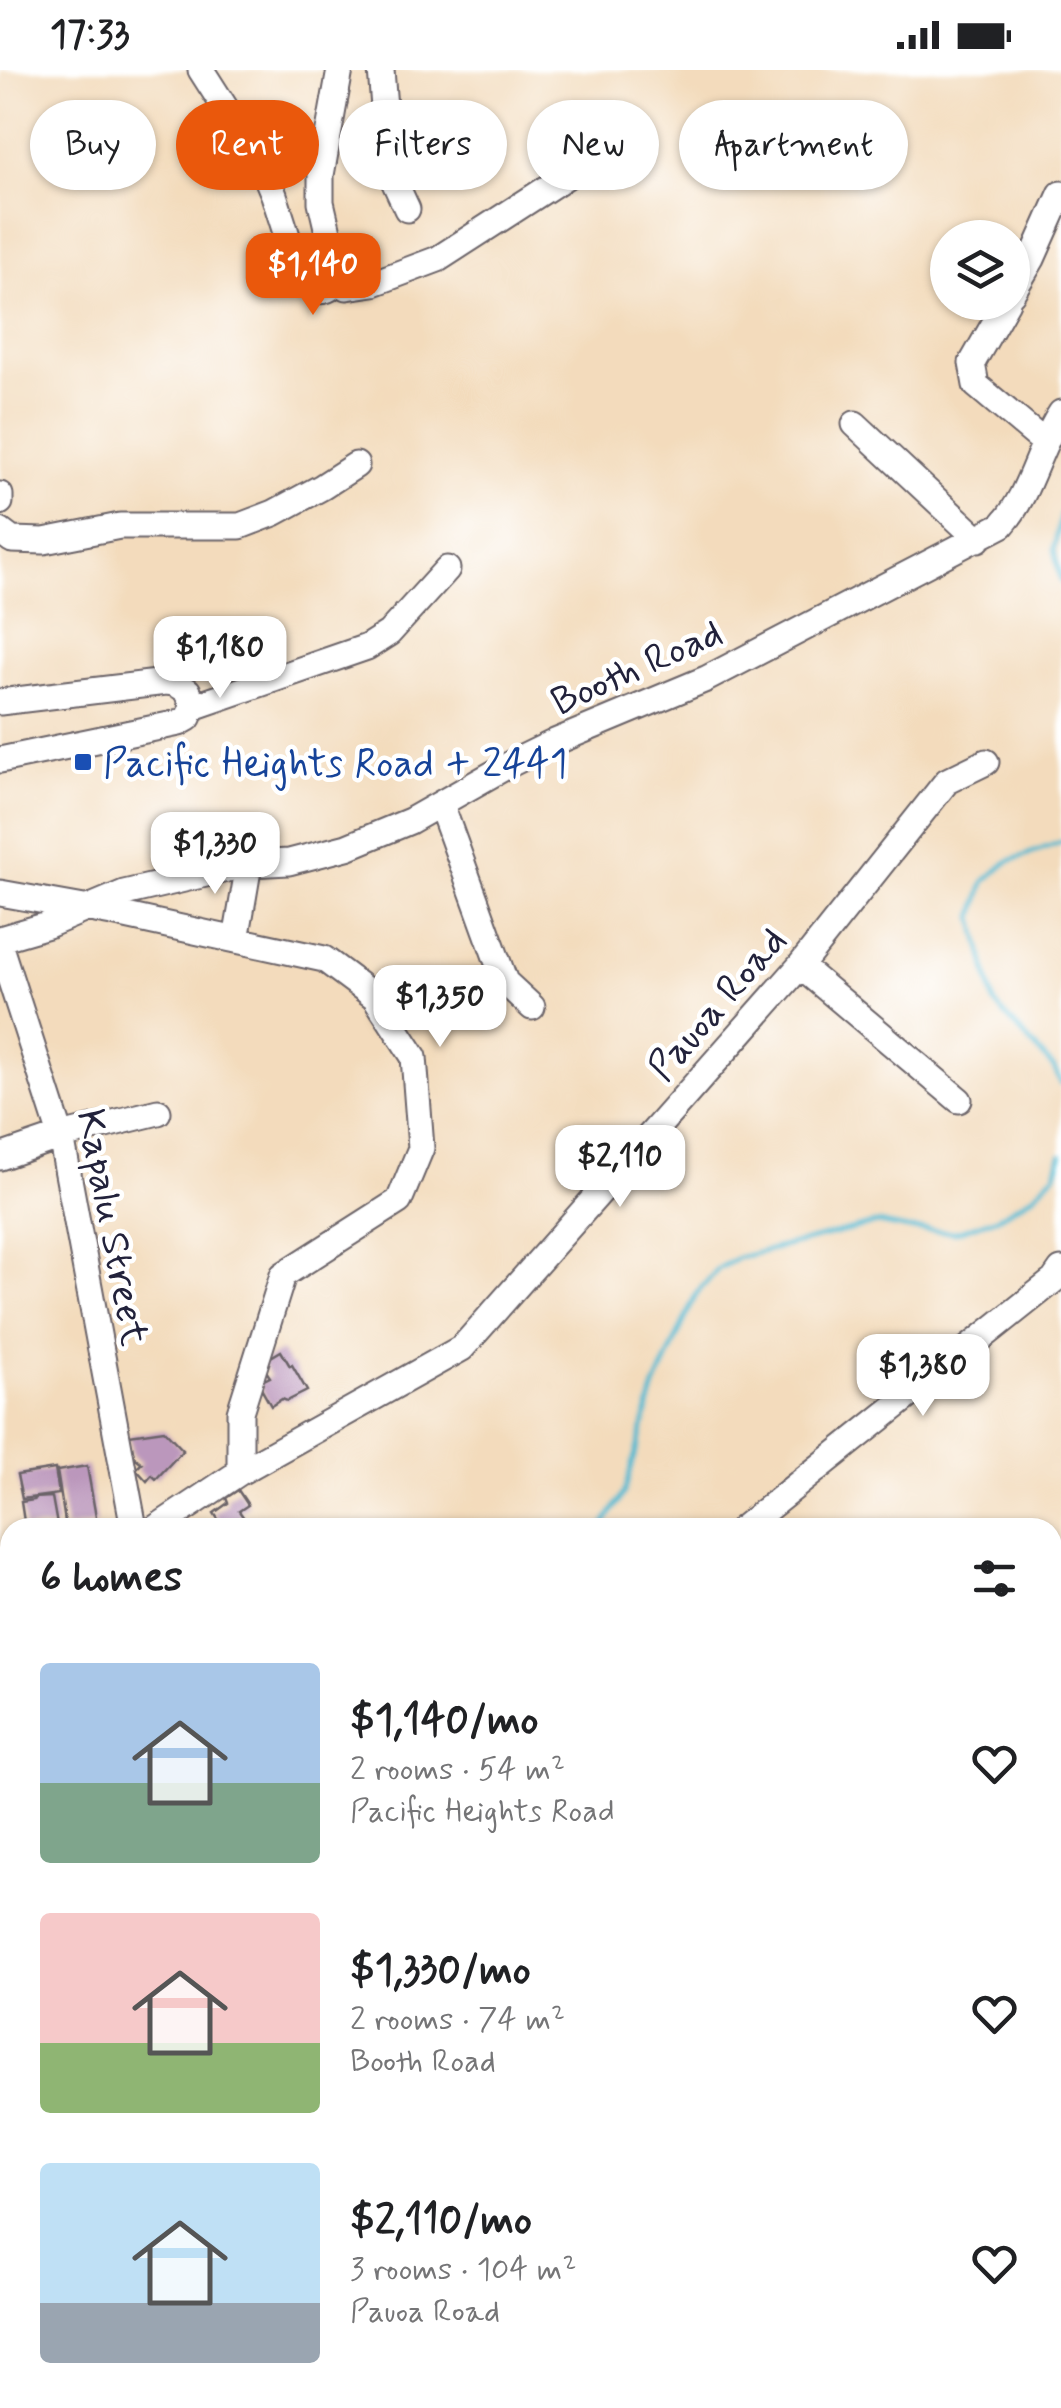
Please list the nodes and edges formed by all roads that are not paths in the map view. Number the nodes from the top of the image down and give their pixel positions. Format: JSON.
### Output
{"nodes":[{"id":1,"x":201,"y":70,"type":"edge"},
{"id":2,"x":340,"y":70,"type":"edge"},
{"id":3,"x":381,"y":70,"type":"edge"},
{"id":4,"x":545,"y":190,"type":"edge"},
{"id":5,"x":1061,"y":194,"type":"edge"},
{"id":6,"x":407,"y":209,"type":"dead end"},
{"id":7,"x":1030,"y":262,"type":"edge"},
{"id":8,"x":336,"y":282,"type":"junction"},
{"id":9,"x":997,"y":320,"type":"edge"},
{"id":10,"x":1061,"y":413,"type":"edge"},
{"id":11,"x":855,"y":424,"type":"dead end"},
{"id":12,"x":1045,"y":443,"type":"junction"},
{"id":13,"x":356,"y":465,"type":"dead end"},
{"id":14,"x":0,"y":531,"type":"edge"},
{"id":15,"x":978,"y":540,"type":"junction"},
{"id":16,"x":447,"y":569,"type":"dead end"},
{"id":17,"x":0,"y":702,"type":"edge"},
{"id":18,"x":193,"y":707,"type":"junction"},
{"id":19,"x":0,"y":760,"type":"edge"},
{"id":20,"x":986,"y":762,"type":"dead end"},
{"id":21,"x":441,"y":805,"type":"junction"},
{"id":22,"x":249,"y":864,"type":"junction"},
{"id":23,"x":0,"y":893,"type":"edge"},
{"id":24,"x":89,"y":909,"type":"junction"},
{"id":25,"x":236,"y":940,"type":"junction"},
{"id":26,"x":0,"y":943,"type":"edge"},
{"id":27,"x":800,"y":966,"type":"junction"},
{"id":28,"x":532,"y":1007,"type":"dead end"},
{"id":29,"x":959,"y":1100,"type":"dead end"},
{"id":30,"x":158,"y":1112,"type":"dead end"},
{"id":31,"x":61,"y":1136,"type":"junction"},
{"id":32,"x":0,"y":1157,"type":"edge"},
{"id":33,"x":1061,"y":1270,"type":"edge"},
{"id":34,"x":240,"y":1472,"type":"junction"},
{"id":35,"x":132,"y":1518,"type":"edge"},
{"id":36,"x":192,"y":1518,"type":"edge"},
{"id":37,"x":756,"y":1518,"type":"edge"}],
"edges":[{"from":1,"to":8,"type":"street"},
{"from":2,"to":8,"type":"street"},
{"from":3,"to":6,"type":"street"},
{"from":4,"to":8,"type":"street"},
{"from":5,"to":7,"type":"street"},
{"from":9,"to":12,"type":"street"},
{"from":10,"to":12,"type":"street","name":"Booth Road"},
{"from":11,"to":15,"type":"street"},
{"from":12,"to":15,"type":"street","name":"Booth Road"},
{"from":13,"to":14,"type":"street"},
{"from":15,"to":21,"type":"street","name":"Booth Road"},
{"from":16,"to":18,"type":"street"},
{"from":17,"to":18,"type":"street"},
{"from":18,"to":19,"type":"street"},
{"from":20,"to":27,"type":"street","name":"Pauoa Road"},
{"from":21,"to":22,"type":"street","name":"Booth Road"},
{"from":21,"to":28,"type":"street"},
{"from":22,"to":24,"type":"street","name":"Booth Road"},
{"from":22,"to":25,"type":"street"},
{"from":23,"to":24,"type":"street"},
{"from":24,"to":25,"type":"street"},
{"from":24,"to":26,"type":"street","name":"Booth Road"},
{"from":25,"to":34,"type":"street"},
{"from":26,"to":31,"type":"street","name":"Kapalu Street"},
{"from":27,"to":29,"type":"street"},
{"from":27,"to":34,"type":"street","name":"Pauoa Road"},
{"from":30,"to":31,"type":"street"},
{"from":31,"to":32,"type":"street"},
{"from":31,"to":35,"type":"street","name":"Kapalu Street"},
{"from":33,"to":37,"type":"street"},
{"from":34,"to":36,"type":"street","name":"Pauoa Road"}]}
